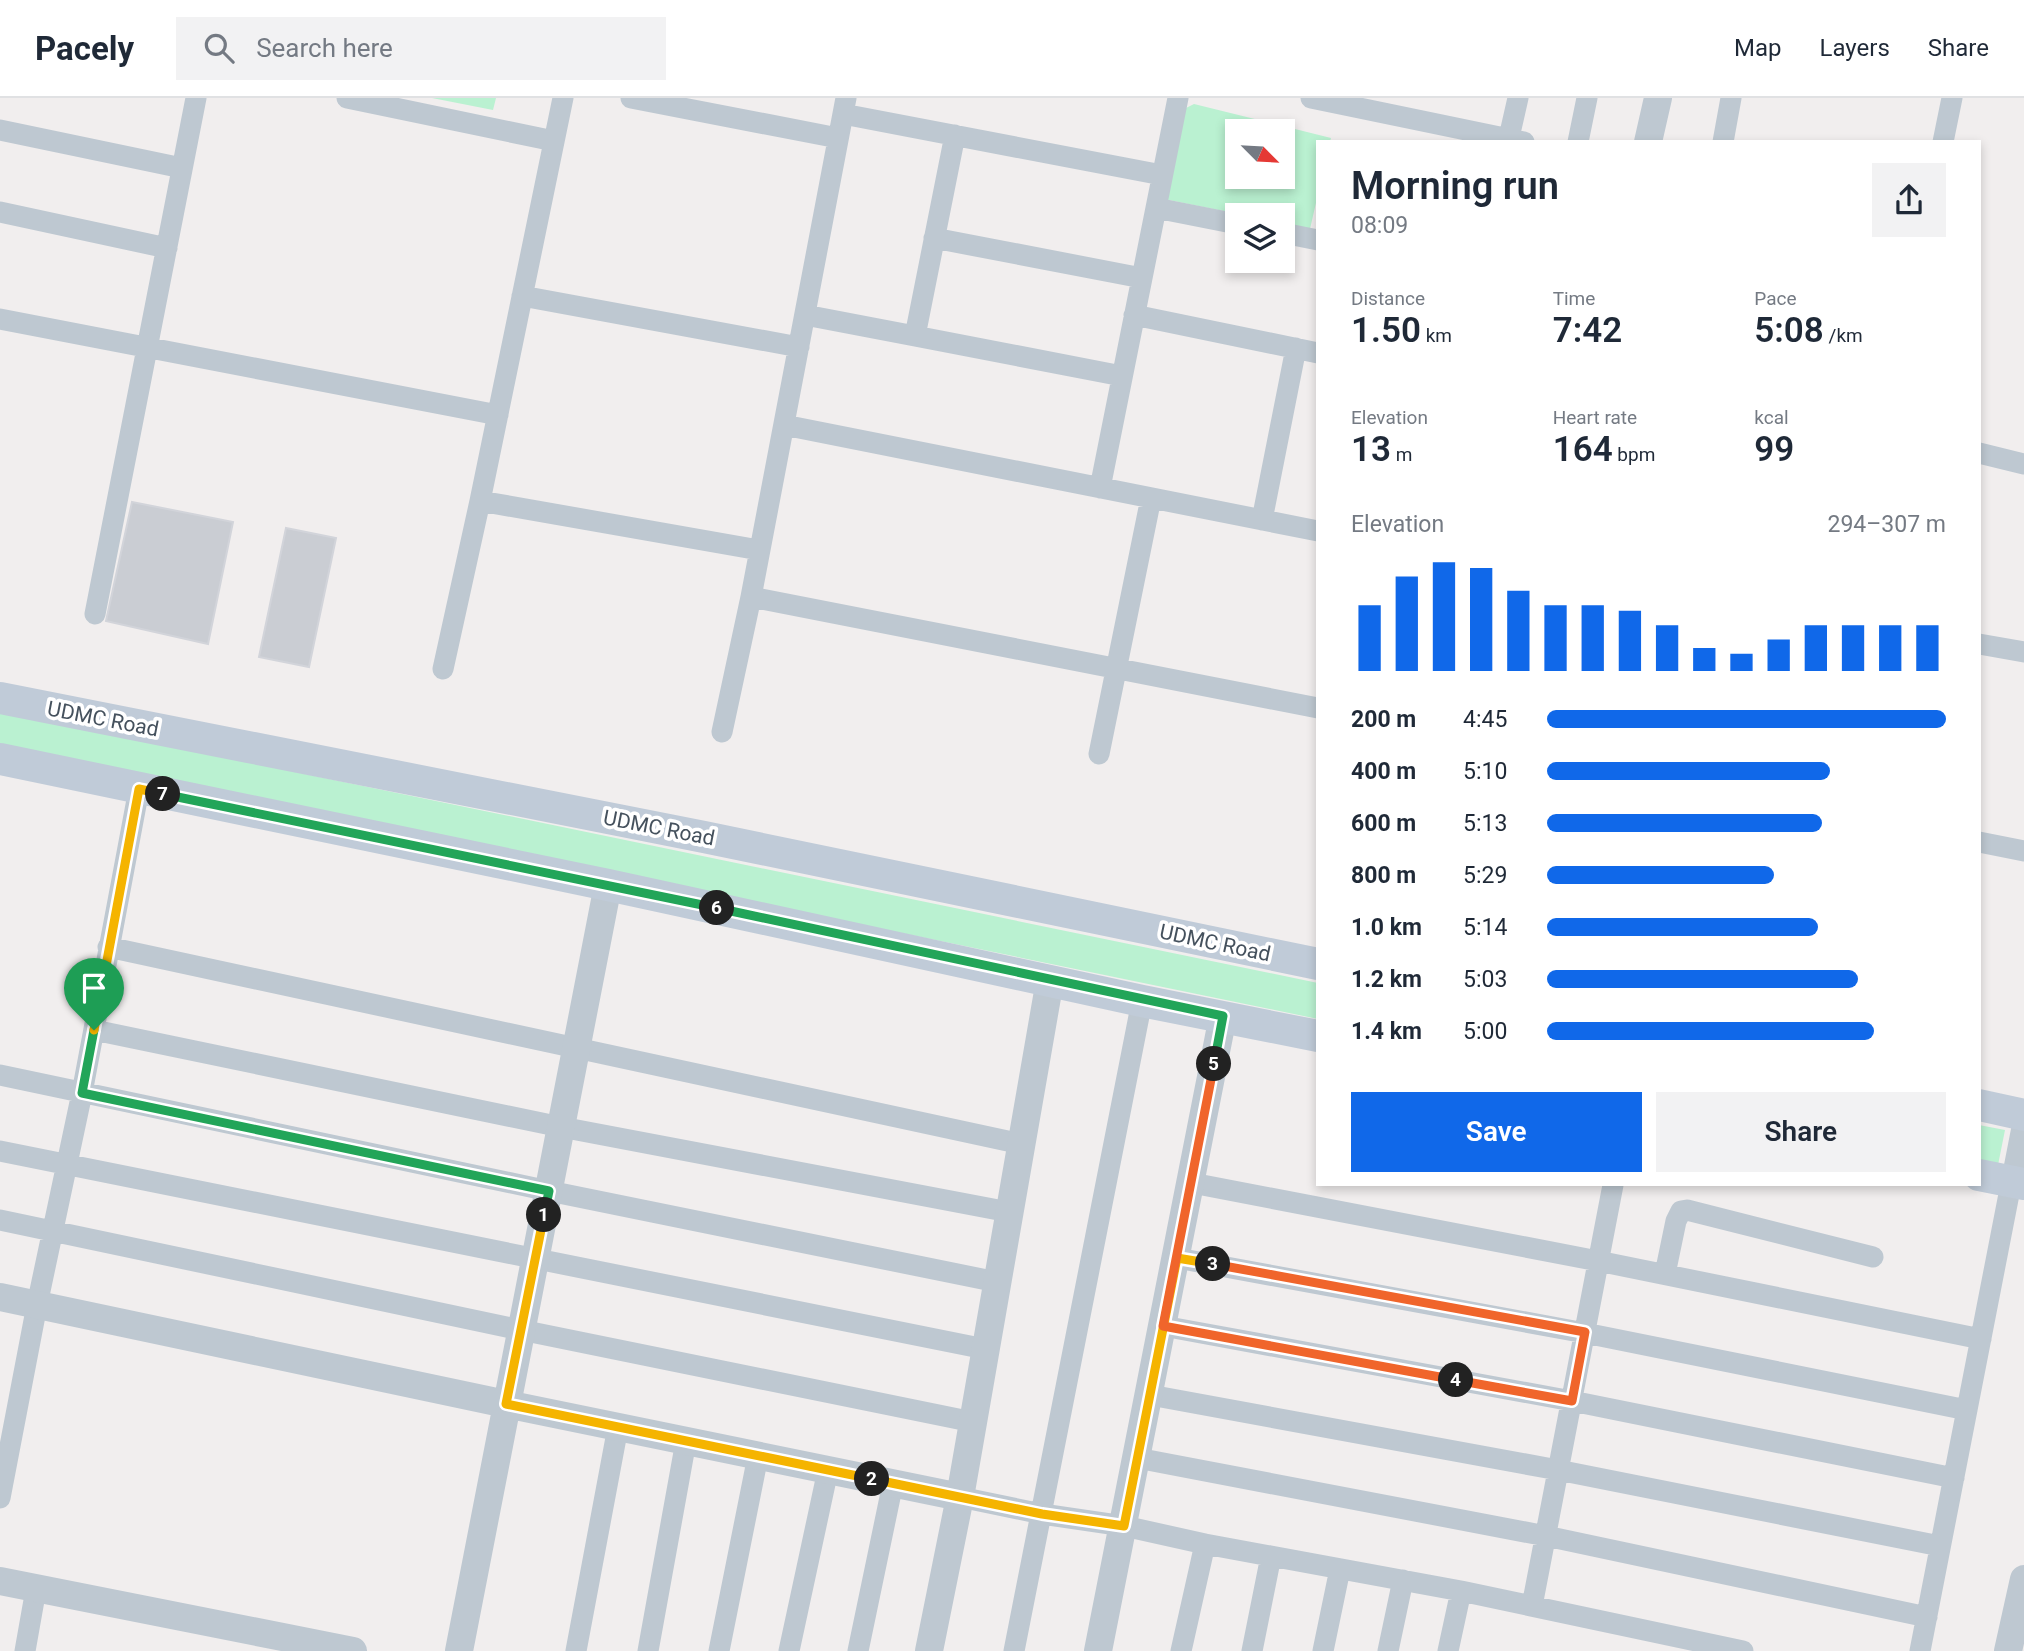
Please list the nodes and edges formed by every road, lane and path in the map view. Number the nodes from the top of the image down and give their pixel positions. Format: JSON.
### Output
{"nodes":[{"id":1,"x":196,"y":98,"type":"edge"},
{"id":2,"x":347,"y":98,"type":"edge"},
{"id":3,"x":563,"y":98,"type":"edge"},
{"id":4,"x":631,"y":98,"type":"edge"},
{"id":5,"x":1178,"y":98,"type":"edge"},
{"id":6,"x":1311,"y":98,"type":"edge"},
{"id":7,"x":1518,"y":98,"type":"edge"},
{"id":8,"x":1587,"y":98,"type":"edge"},
{"id":9,"x":1658,"y":98,"type":"edge"},
{"id":10,"x":1731,"y":98,"type":"edge"},
{"id":11,"x":1952,"y":98,"type":"edge"},
{"id":12,"x":845,"y":106,"type":"edge"},
{"id":13,"x":0,"y":130,"type":"edge"},
{"id":14,"x":955,"y":135,"type":"junction"},
{"id":15,"x":838,"y":138,"type":"junction"},
{"id":16,"x":1509,"y":140,"type":"edge"},
{"id":17,"x":1514,"y":140,"type":"edge"},
{"id":18,"x":1578,"y":140,"type":"edge"},
{"id":19,"x":1648,"y":140,"type":"edge"},
{"id":20,"x":1723,"y":140,"type":"edge"},
{"id":21,"x":1943,"y":140,"type":"edge"},
{"id":22,"x":554,"y":141,"type":"junction"},
{"id":23,"x":182,"y":168,"type":"junction"},
{"id":24,"x":1162,"y":175,"type":"junction"},
{"id":25,"x":1156,"y":208,"type":"junction"},
{"id":26,"x":0,"y":212,"type":"edge"},
{"id":27,"x":1225,"y":222,"type":"edge"},
{"id":28,"x":1295,"y":235,"type":"edge"},
{"id":29,"x":934,"y":238,"type":"junction"},
{"id":30,"x":1316,"y":240,"type":"edge"},
{"id":31,"x":166,"y":248,"type":"junction"},
{"id":32,"x":1142,"y":278,"type":"junction"},
{"id":33,"x":522,"y":296,"type":"junction"},
{"id":34,"x":805,"y":315,"type":"junction"},
{"id":35,"x":1134,"y":315,"type":"junction"},
{"id":36,"x":0,"y":319,"type":"edge"},
{"id":37,"x":915,"y":336,"type":"junction"},
{"id":38,"x":147,"y":347,"type":"junction"},
{"id":39,"x":799,"y":347,"type":"junction"},
{"id":40,"x":1296,"y":348,"type":"junction"},
{"id":41,"x":1316,"y":352,"type":"edge"},
{"id":42,"x":1122,"y":376,"type":"junction"},
{"id":43,"x":498,"y":415,"type":"junction"},
{"id":44,"x":784,"y":425,"type":"junction"},
{"id":45,"x":1981,"y":453,"type":"edge"},
{"id":46,"x":2024,"y":464,"type":"edge"},
{"id":47,"x":1100,"y":488,"type":"junction"},
{"id":48,"x":1151,"y":498,"type":"junction"},
{"id":49,"x":480,"y":501,"type":"junction"},
{"id":50,"x":1262,"y":520,"type":"junction"},
{"id":51,"x":1316,"y":531,"type":"edge"},
{"id":52,"x":759,"y":550,"type":"junction"},
{"id":53,"x":751,"y":597,"type":"junction"},
{"id":54,"x":95,"y":614,"type":"dead end"},
{"id":55,"x":1981,"y":644,"type":"edge"},
{"id":56,"x":2024,"y":652,"type":"edge"},
{"id":57,"x":1117,"y":668,"type":"junction"},
{"id":58,"x":443,"y":669,"type":"dead end"},
{"id":59,"x":0,"y":698,"type":"edge"},
{"id":60,"x":1316,"y":708,"type":"edge"},
{"id":61,"x":722,"y":732,"type":"dead end"},
{"id":62,"x":1099,"y":754,"type":"dead end"},
{"id":63,"x":0,"y":759,"type":"edge"},
{"id":64,"x":139,"y":789,"type":"junction"},
{"id":65,"x":1981,"y":842,"type":"edge"},
{"id":66,"x":2024,"y":851,"type":"edge"},
{"id":67,"x":607,"y":885,"type":"junction"},
{"id":68,"x":108,"y":947,"type":"junction"},
{"id":69,"x":1316,"y":964,"type":"edge"},
{"id":70,"x":1050,"y":980,"type":"junction"},
{"id":71,"x":1142,"y":1000,"type":"junction"},
{"id":72,"x":1223,"y":1016,"type":"junction"},
{"id":73,"x":94,"y":1030,"type":"junction"},
{"id":74,"x":1316,"y":1036,"type":"edge"},
{"id":75,"x":578,"y":1046,"type":"junction"},
{"id":76,"x":0,"y":1075,"type":"edge"},
{"id":77,"x":82,"y":1093,"type":"junction"},
{"id":78,"x":1981,"y":1105,"type":"edge"},
{"id":79,"x":2024,"y":1116,"type":"edge"},
{"id":80,"x":561,"y":1127,"type":"junction"},
{"id":81,"x":1021,"y":1144,"type":"junction"},
{"id":82,"x":0,"y":1151,"type":"edge"},
{"id":83,"x":67,"y":1165,"type":"junction"},
{"id":84,"x":1981,"y":1175,"type":"edge"},
{"id":85,"x":1192,"y":1183,"type":"junction"},
{"id":86,"x":2018,"y":1183,"type":"edge"},
{"id":87,"x":1613,"y":1186,"type":"edge"},
{"id":88,"x":549,"y":1191,"type":"junction"},
{"id":89,"x":1009,"y":1212,"type":"junction"},
{"id":90,"x":0,"y":1220,"type":"edge"},
{"id":91,"x":54,"y":1231,"type":"junction"},
{"id":92,"x":1873,"y":1257,"type":"dead end"},
{"id":93,"x":1177,"y":1258,"type":"junction"},
{"id":94,"x":535,"y":1260,"type":"junction"},
{"id":95,"x":1598,"y":1261,"type":"junction"},
{"id":96,"x":1665,"y":1274,"type":"junction"},
{"id":97,"x":997,"y":1282,"type":"junction"},
{"id":98,"x":0,"y":1297,"type":"edge"},
{"id":99,"x":37,"y":1305,"type":"junction"},
{"id":100,"x":1163,"y":1326,"type":"junction"},
{"id":101,"x":521,"y":1330,"type":"junction"},
{"id":102,"x":1585,"y":1332,"type":"junction"},
{"id":103,"x":1981,"y":1339,"type":"junction"},
{"id":104,"x":985,"y":1349,"type":"junction"},
{"id":105,"x":1150,"y":1395,"type":"junction"},
{"id":106,"x":1572,"y":1401,"type":"junction"},
{"id":107,"x":506,"y":1404,"type":"junction"},
{"id":108,"x":1967,"y":1410,"type":"junction"},
{"id":109,"x":973,"y":1422,"type":"junction"},
{"id":110,"x":618,"y":1427,"type":"junction"},
{"id":111,"x":686,"y":1441,"type":"junction"},
{"id":112,"x":758,"y":1456,"type":"junction"},
{"id":113,"x":1137,"y":1458,"type":"junction"},
{"id":114,"x":828,"y":1470,"type":"junction"},
{"id":115,"x":1558,"y":1470,"type":"junction"},
{"id":116,"x":1954,"y":1478,"type":"junction"},
{"id":117,"x":893,"y":1483,"type":"junction"},
{"id":118,"x":960,"y":1497,"type":"junction"},
{"id":119,"x":0,"y":1498,"type":"edge"},
{"id":120,"x":1042,"y":1514,"type":"junction"},
{"id":121,"x":1124,"y":1526,"type":"junction"},
{"id":122,"x":1546,"y":1536,"type":"junction"},
{"id":123,"x":1205,"y":1544,"type":"junction"},
{"id":124,"x":1940,"y":1546,"type":"junction"},
{"id":125,"x":1271,"y":1556,"type":"junction"},
{"id":126,"x":1340,"y":1569,"type":"junction"},
{"id":127,"x":1403,"y":1580,"type":"junction"},
{"id":128,"x":0,"y":1581,"type":"edge"},
{"id":129,"x":36,"y":1589,"type":"junction"},
{"id":130,"x":1461,"y":1591,"type":"junction"},
{"id":131,"x":2023,"y":1592,"type":"edge"},
{"id":132,"x":1532,"y":1606,"type":"junction"},
{"id":133,"x":1927,"y":1616,"type":"junction"},
{"id":134,"x":25,"y":1651,"type":"edge"},
{"id":135,"x":354,"y":1651,"type":"edge"},
{"id":136,"x":458,"y":1651,"type":"edge"},
{"id":137,"x":576,"y":1651,"type":"edge"},
{"id":138,"x":648,"y":1651,"type":"edge"},
{"id":139,"x":719,"y":1651,"type":"edge"},
{"id":140,"x":789,"y":1651,"type":"edge"},
{"id":141,"x":859,"y":1651,"type":"edge"},
{"id":142,"x":929,"y":1651,"type":"edge"},
{"id":143,"x":1014,"y":1651,"type":"edge"},
{"id":144,"x":1098,"y":1651,"type":"edge"},
{"id":145,"x":1181,"y":1651,"type":"edge"},
{"id":146,"x":1252,"y":1651,"type":"edge"},
{"id":147,"x":1323,"y":1651,"type":"edge"},
{"id":148,"x":1388,"y":1651,"type":"edge"},
{"id":149,"x":1448,"y":1651,"type":"edge"},
{"id":150,"x":1743,"y":1651,"type":"edge"},
{"id":151,"x":1920,"y":1651,"type":"edge"},
{"id":152,"x":2008,"y":1651,"type":"edge"}],
"edges":[{"from":1,"to":23,"type":"street"},
{"from":2,"to":22,"type":"street"},
{"from":3,"to":22,"type":"street"},
{"from":4,"to":15,"type":"street"},
{"from":5,"to":24,"type":"street"},
{"from":6,"to":16,"type":"street"},
{"from":7,"to":17,"type":"street"},
{"from":8,"to":18,"type":"street"},
{"from":9,"to":19,"type":"street"},
{"from":10,"to":20,"type":"street"},
{"from":11,"to":21,"type":"street"},
{"from":12,"to":14,"type":"street"},
{"from":12,"to":15,"type":"street"},
{"from":13,"to":23,"type":"street"},
{"from":14,"to":24,"type":"street"},
{"from":14,"to":29,"type":"street"},
{"from":15,"to":34,"type":"street"},
{"from":22,"to":33,"type":"street"},
{"from":23,"to":31,"type":"street"},
{"from":24,"to":25,"type":"street"},
{"from":25,"to":27,"type":"street"},
{"from":25,"to":32,"type":"street"},
{"from":26,"to":31,"type":"street"},
{"from":28,"to":30,"type":"street"},
{"from":29,"to":32,"type":"street"},
{"from":29,"to":37,"type":"street"},
{"from":31,"to":38,"type":"street"},
{"from":32,"to":35,"type":"street"},
{"from":33,"to":39,"type":"street"},
{"from":33,"to":43,"type":"street"},
{"from":34,"to":37,"type":"street"},
{"from":34,"to":39,"type":"street"},
{"from":35,"to":40,"type":"street"},
{"from":35,"to":42,"type":"street"},
{"from":36,"to":38,"type":"street"},
{"from":37,"to":42,"type":"street"},
{"from":38,"to":43,"type":"street"},
{"from":38,"to":54,"type":"street"},
{"from":39,"to":44,"type":"street"},
{"from":40,"to":41,"type":"street"},
{"from":40,"to":50,"type":"street"},
{"from":42,"to":47,"type":"street"},
{"from":43,"to":49,"type":"street"},
{"from":44,"to":47,"type":"street"},
{"from":44,"to":52,"type":"street"},
{"from":45,"to":46,"type":"street"},
{"from":47,"to":48,"type":"street"},
{"from":48,"to":50,"type":"street"},
{"from":48,"to":57,"type":"street"},
{"from":49,"to":52,"type":"street"},
{"from":49,"to":58,"type":"street"},
{"from":50,"to":51,"type":"street"},
{"from":52,"to":53,"type":"street"},
{"from":53,"to":57,"type":"street"},
{"from":53,"to":61,"type":"street"},
{"from":55,"to":56,"type":"street"},
{"from":57,"to":60,"type":"street"},
{"from":57,"to":62,"type":"street"},
{"from":59,"to":69,"type":"main road","name":"UDMC Road"},
{"from":63,"to":64,"type":"main road"},
{"from":64,"to":67,"type":"main road"},
{"from":64,"to":68,"type":"street"},
{"from":65,"to":66,"type":"street"},
{"from":67,"to":70,"type":"main road"},
{"from":67,"to":75,"type":"street"},
{"from":68,"to":73,"type":"street"},
{"from":68,"to":75,"type":"street"},
{"from":70,"to":71,"type":"main road"},
{"from":70,"to":81,"type":"street"},
{"from":71,"to":72,"type":"main road"},
{"from":71,"to":120,"type":"street"},
{"from":72,"to":74,"type":"main road"},
{"from":72,"to":85,"type":"street"},
{"from":73,"to":77,"type":"street"},
{"from":73,"to":80,"type":"street"},
{"from":75,"to":80,"type":"street"},
{"from":75,"to":81,"type":"street"},
{"from":76,"to":77,"type":"street"},
{"from":77,"to":83,"type":"street"},
{"from":77,"to":88,"type":"street"},
{"from":78,"to":79,"type":"main road"},
{"from":79,"to":86,"type":"street"},
{"from":80,"to":88,"type":"street"},
{"from":80,"to":89,"type":"street"},
{"from":81,"to":89,"type":"street"},
{"from":82,"to":83,"type":"street"},
{"from":83,"to":91,"type":"street"},
{"from":83,"to":94,"type":"street"},
{"from":84,"to":86,"type":"main road"},
{"from":85,"to":93,"type":"street"},
{"from":85,"to":95,"type":"street"},
{"from":86,"to":103,"type":"street"},
{"from":87,"to":95,"type":"street"},
{"from":88,"to":94,"type":"street"},
{"from":88,"to":97,"type":"street"},
{"from":89,"to":97,"type":"street"},
{"from":90,"to":91,"type":"street"},
{"from":91,"to":99,"type":"street"},
{"from":91,"to":101,"type":"street"},
{"from":92,"to":96,"type":"street"},
{"from":93,"to":100,"type":"street"},
{"from":93,"to":102,"type":"street"},
{"from":94,"to":101,"type":"street"},
{"from":94,"to":104,"type":"street"},
{"from":95,"to":96,"type":"street"},
{"from":95,"to":102,"type":"street"},
{"from":96,"to":103,"type":"street"},
{"from":97,"to":104,"type":"street"},
{"from":98,"to":99,"type":"street"},
{"from":99,"to":107,"type":"street"},
{"from":99,"to":119,"type":"street"},
{"from":100,"to":105,"type":"street"},
{"from":100,"to":106,"type":"street"},
{"from":101,"to":107,"type":"street"},
{"from":101,"to":109,"type":"street"},
{"from":102,"to":106,"type":"street"},
{"from":102,"to":108,"type":"street"},
{"from":103,"to":108,"type":"street"},
{"from":104,"to":109,"type":"street"},
{"from":105,"to":113,"type":"street"},
{"from":105,"to":115,"type":"street"},
{"from":106,"to":115,"type":"street"},
{"from":106,"to":116,"type":"street"},
{"from":107,"to":110,"type":"street"},
{"from":107,"to":136,"type":"street"},
{"from":108,"to":116,"type":"street"},
{"from":109,"to":118,"type":"street"},
{"from":110,"to":111,"type":"street"},
{"from":110,"to":137,"type":"street"},
{"from":111,"to":112,"type":"street"},
{"from":111,"to":138,"type":"street"},
{"from":112,"to":114,"type":"street"},
{"from":112,"to":139,"type":"street"},
{"from":113,"to":121,"type":"street"},
{"from":113,"to":122,"type":"street"},
{"from":114,"to":117,"type":"street"},
{"from":114,"to":140,"type":"street"},
{"from":115,"to":122,"type":"street"},
{"from":115,"to":124,"type":"street"},
{"from":116,"to":124,"type":"street"},
{"from":117,"to":118,"type":"street"},
{"from":117,"to":141,"type":"street"},
{"from":118,"to":120,"type":"street"},
{"from":118,"to":142,"type":"street"},
{"from":120,"to":121,"type":"street"},
{"from":120,"to":143,"type":"street"},
{"from":121,"to":123,"type":"street"},
{"from":121,"to":144,"type":"street"},
{"from":122,"to":132,"type":"street"},
{"from":122,"to":133,"type":"street"},
{"from":123,"to":125,"type":"street"},
{"from":123,"to":145,"type":"street"},
{"from":124,"to":133,"type":"street"},
{"from":125,"to":126,"type":"street"},
{"from":125,"to":146,"type":"street"},
{"from":126,"to":127,"type":"street"},
{"from":126,"to":147,"type":"street"},
{"from":127,"to":130,"type":"street"},
{"from":127,"to":148,"type":"street"},
{"from":128,"to":129,"type":"street"},
{"from":129,"to":134,"type":"street"},
{"from":129,"to":135,"type":"street"},
{"from":130,"to":132,"type":"street"},
{"from":130,"to":149,"type":"street"},
{"from":131,"to":152,"type":"street"},
{"from":132,"to":150,"type":"street"},
{"from":133,"to":151,"type":"street"}]}
